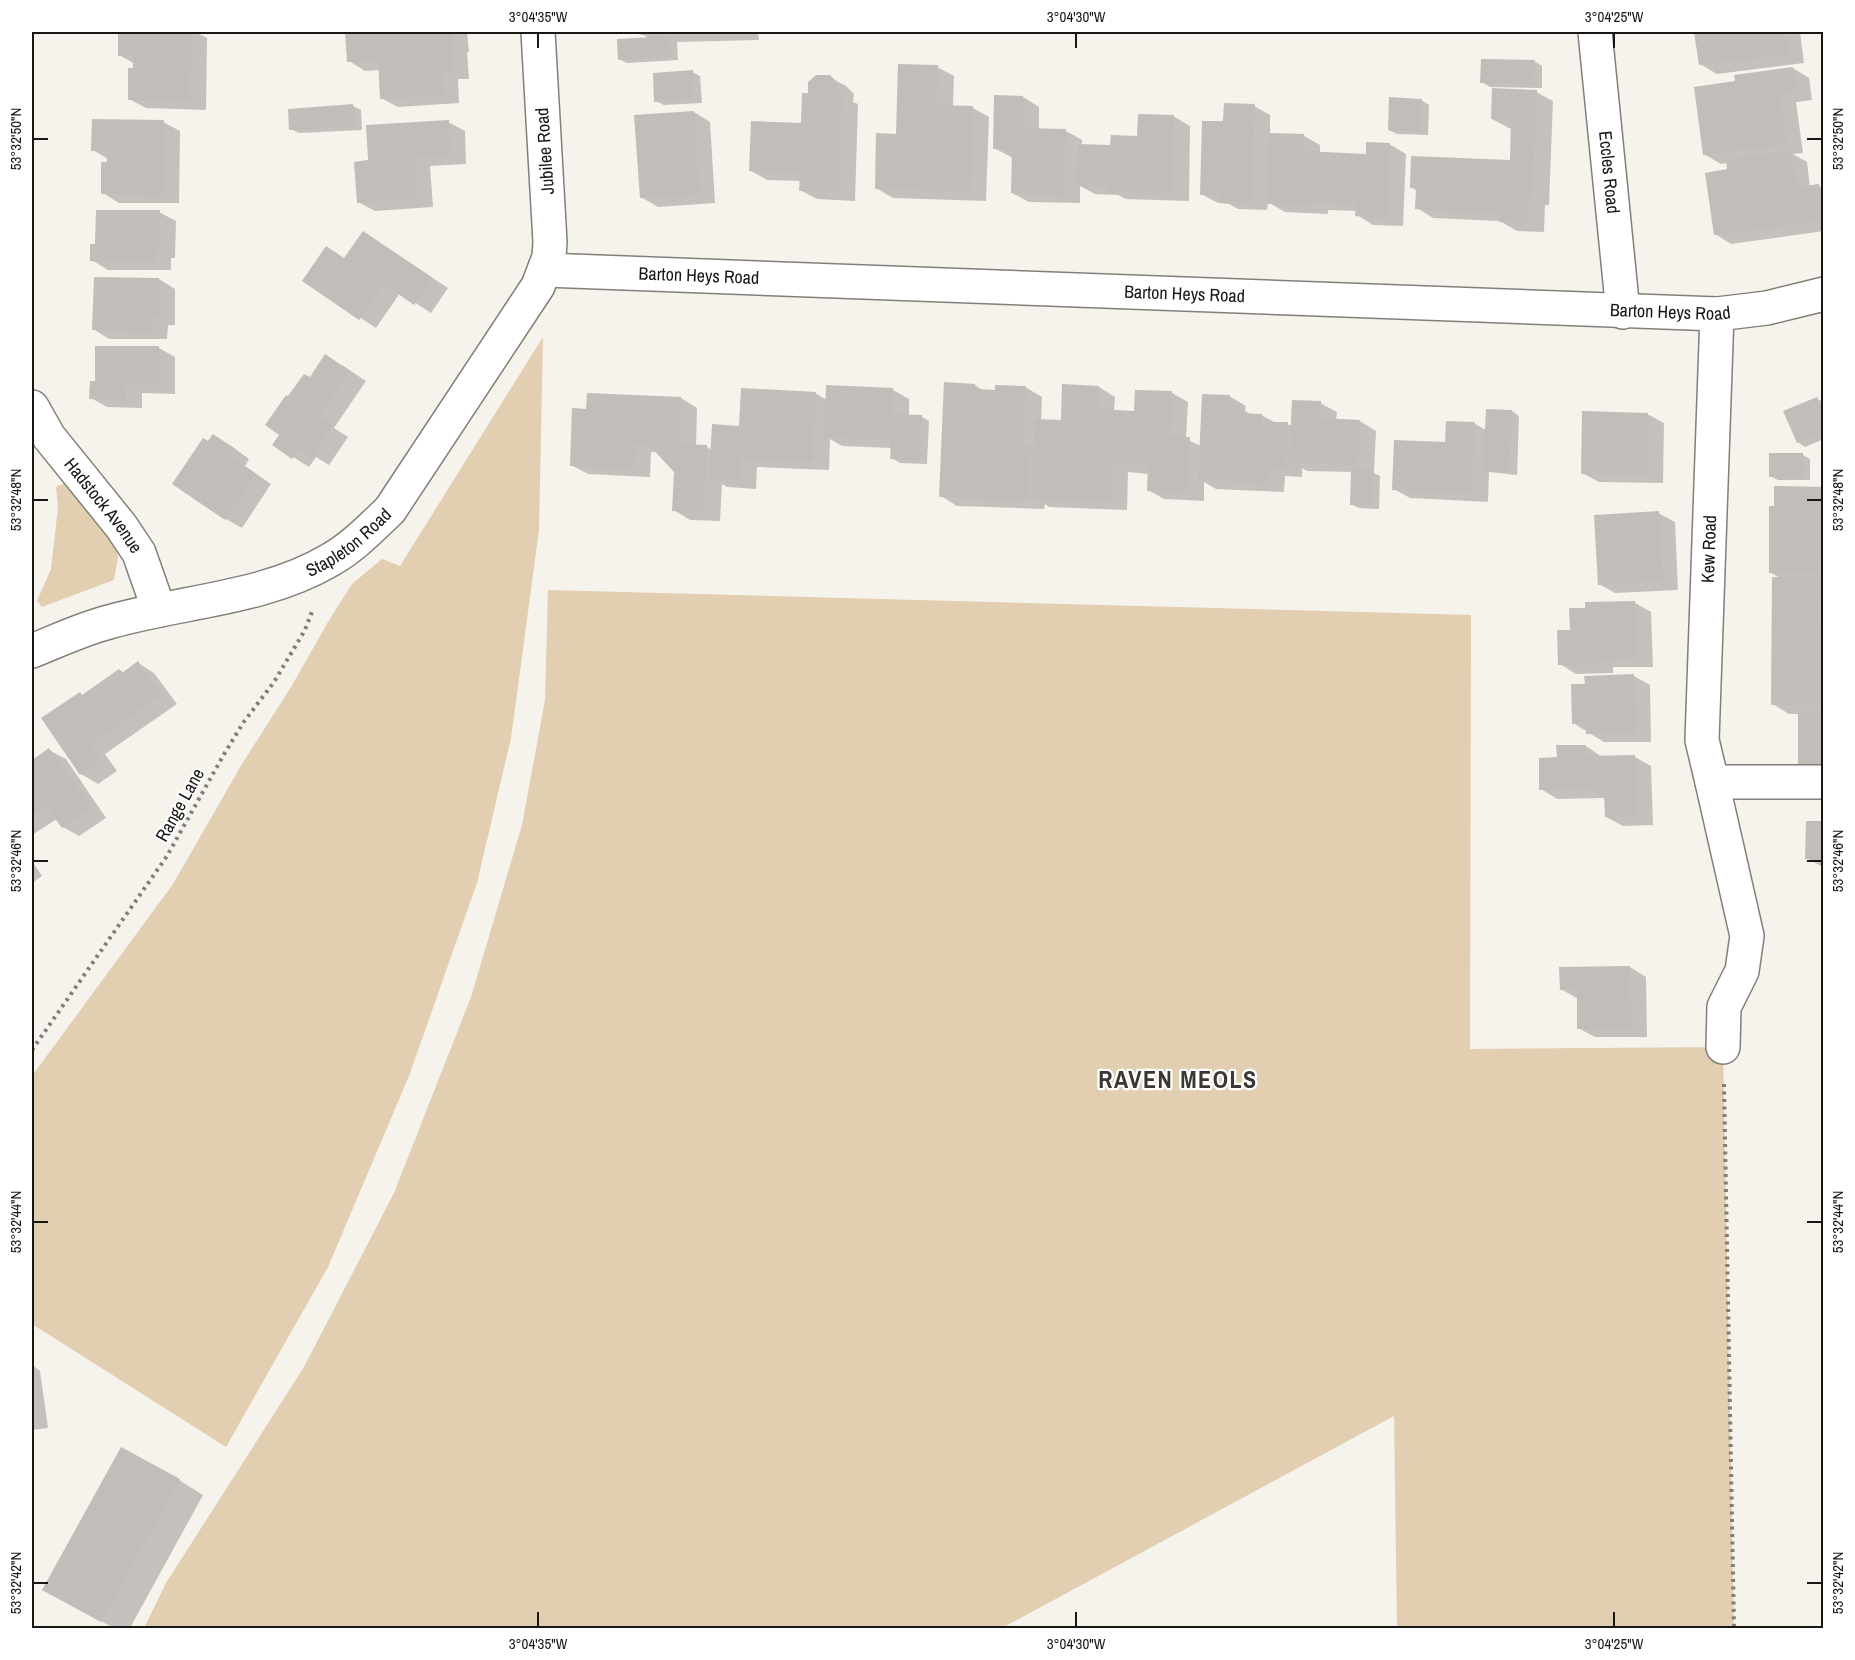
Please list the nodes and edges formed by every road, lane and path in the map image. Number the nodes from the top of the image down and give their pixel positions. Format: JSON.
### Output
{"nodes":[{"id":1,"x":538,"y":32,"type":"edge"},
{"id":2,"x":1594,"y":32,"type":"edge"},
{"id":3,"x":544,"y":270,"type":"junction"},
{"id":4,"x":1824,"y":294,"type":"edge"},
{"id":5,"x":1623,"y":312,"type":"junction"},
{"id":6,"x":1717,"y":314,"type":"junction"},
{"id":7,"x":32,"y":407,"type":"edge"},
{"id":8,"x":330,"y":560,"type":"junction"},
{"id":9,"x":159,"y":610,"type":"junction"},
{"id":10,"x":32,"y":651,"type":"edge"},
{"id":11,"x":1712,"y":782,"type":"junction"},
{"id":12,"x":1824,"y":782,"type":"edge"},
{"id":13,"x":1723,"y":1047,"type":"joint"},
{"id":14,"x":32,"y":1050,"type":"edge"},
{"id":15,"x":1734,"y":1629,"type":"edge"}],
"edges":[{"from":1,"to":3,"type":"street","name":"Jubilee Road"},
{"from":2,"to":5,"type":"street","name":"Eccles Road"},
{"from":3,"to":5,"type":"street","name":"Barton Heys Road"},
{"from":3,"to":8,"type":"street","name":"Stapleton Road"},
{"from":4,"to":6,"type":"street","name":"Barton Heys Road"},
{"from":5,"to":6,"type":"street","name":"Barton Heys Road"},
{"from":6,"to":11,"type":"street","name":"Kew Road"},
{"from":7,"to":9,"type":"street","name":"Hadstock Avenue"},
{"from":8,"to":9,"type":"street","name":"Stapleton Road"},
{"from":8,"to":14,"type":"path","name":"Range Lane"},
{"from":9,"to":10,"type":"street","name":"Stapleton Road"},
{"from":11,"to":12,"type":"street"},
{"from":11,"to":13,"type":"street","name":"Kew Road"},
{"from":13,"to":15,"type":"path"}]}
